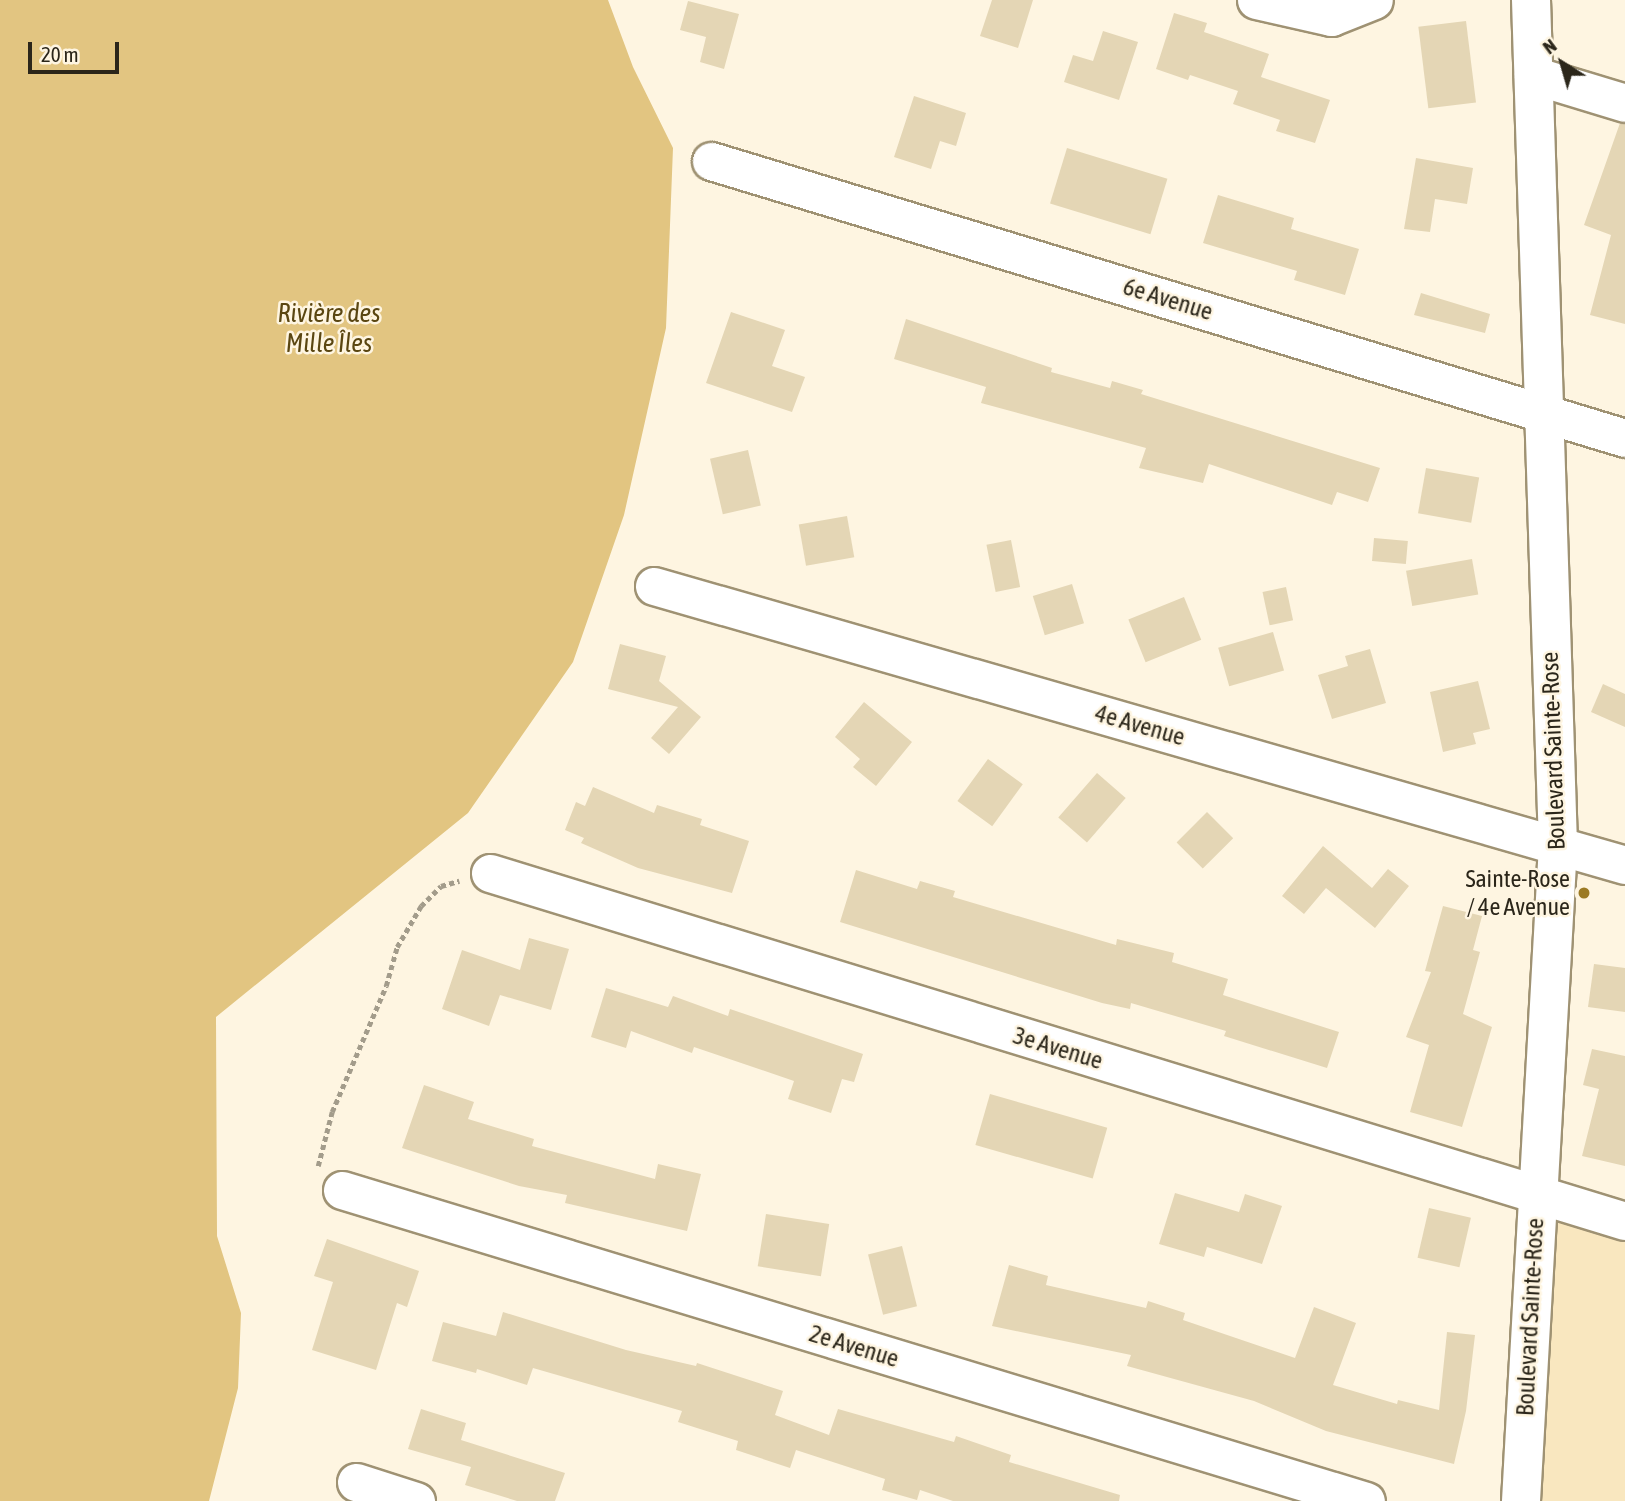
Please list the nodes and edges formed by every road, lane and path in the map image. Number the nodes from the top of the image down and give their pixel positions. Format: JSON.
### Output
{"nodes":[{"id":1,"x":1256,"y":0,"type":"edge"},
{"id":2,"x":1374,"y":0,"type":"edge"},
{"id":3,"x":1531,"y":0,"type":"edge"},
{"id":4,"x":1533,"y":75,"type":"junction"},
{"id":5,"x":1625,"y":103,"type":"edge"},
{"id":6,"x":711,"y":161,"type":"dead end"},
{"id":7,"x":1543,"y":413,"type":"junction"},
{"id":8,"x":1625,"y":438,"type":"edge"},
{"id":9,"x":654,"y":586,"type":"dead end"},
{"id":10,"x":1558,"y":845,"type":"junction"},
{"id":11,"x":1625,"y":865,"type":"edge"},
{"id":12,"x":491,"y":873,"type":"joint"},
{"id":13,"x":342,"y":1190,"type":"joint"},
{"id":14,"x":1535,"y":1195,"type":"junction"},
{"id":15,"x":1625,"y":1221,"type":"edge"},
{"id":16,"x":356,"y":1482,"type":"dead end"},
{"id":17,"x":416,"y":1501,"type":"edge"},
{"id":18,"x":1366,"y":1501,"type":"edge"},
{"id":19,"x":1521,"y":1501,"type":"edge"}],
"edges":[{"from":1,"to":2,"type":"street"},
{"from":3,"to":4,"type":"street","name":"Boulevard Sainte-Rose"},
{"from":4,"to":5,"type":"street"},
{"from":4,"to":7,"type":"street","name":"Boulevard Sainte-Rose"},
{"from":6,"to":7,"type":"street","name":"6e Avenue"},
{"from":7,"to":8,"type":"street","name":"6e Avenue"},
{"from":7,"to":10,"type":"street","name":"Boulevard Sainte-Rose"},
{"from":9,"to":10,"type":"street","name":"4e Avenue"},
{"from":10,"to":11,"type":"street","name":"4e Avenue"},
{"from":10,"to":14,"type":"street","name":"Boulevard Sainte-Rose"},
{"from":12,"to":13,"type":"path"},
{"from":12,"to":14,"type":"street","name":"3e Avenue"},
{"from":13,"to":18,"type":"street","name":"2e Avenue"},
{"from":14,"to":15,"type":"street","name":"3e Avenue"},
{"from":14,"to":19,"type":"street","name":"Boulevard Sainte-Rose"},
{"from":16,"to":17,"type":"street"}]}
